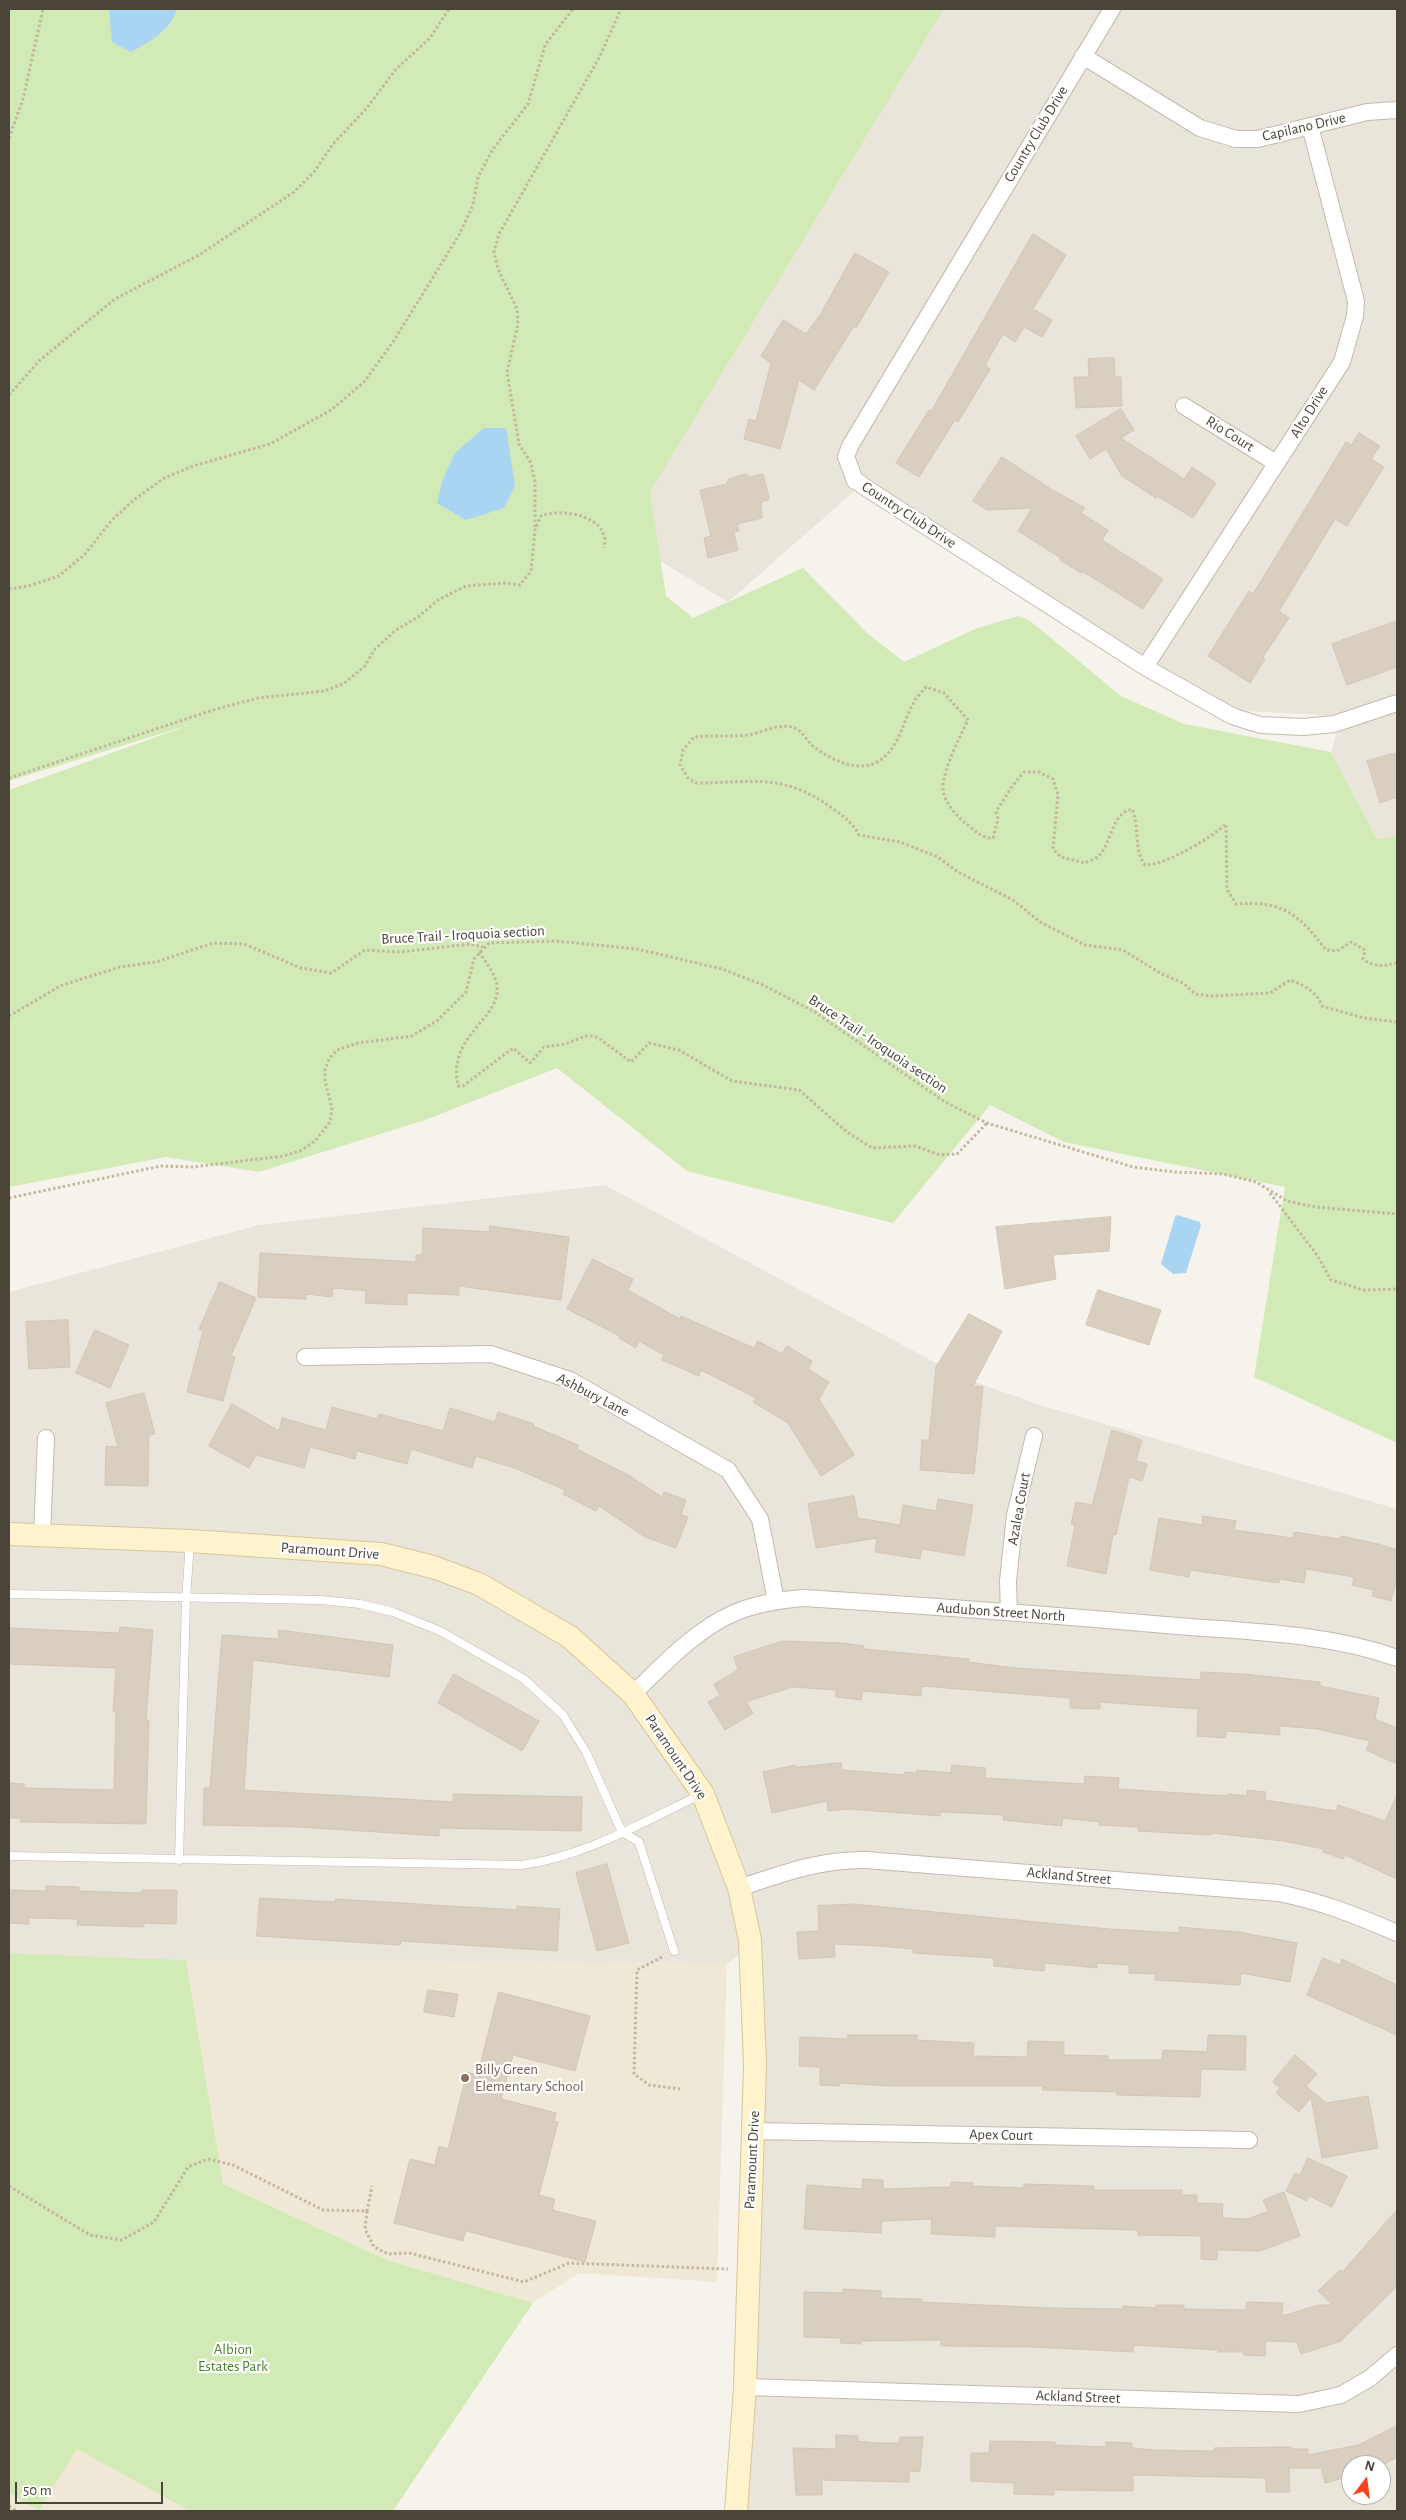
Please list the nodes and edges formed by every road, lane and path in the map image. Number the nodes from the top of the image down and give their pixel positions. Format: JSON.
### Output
{"nodes":[{"id":1,"x":43,"y":9,"type":"edge"},
{"id":2,"x":449,"y":9,"type":"edge"},
{"id":3,"x":573,"y":9,"type":"edge"},
{"id":4,"x":621,"y":9,"type":"edge"},
{"id":5,"x":1112,"y":9,"type":"edge"},
{"id":6,"x":1083,"y":56,"type":"junction"},
{"id":7,"x":1397,"y":110,"type":"edge"},
{"id":8,"x":1310,"y":126,"type":"junction"},
{"id":9,"x":9,"y":138,"type":"edge"},
{"id":10,"x":9,"y":395,"type":"edge"},
{"id":11,"x":1184,"y":406,"type":"dead end"},
{"id":12,"x":1276,"y":463,"type":"junction"},
{"id":13,"x":535,"y":530,"type":"junction"},
{"id":14,"x":604,"y":548,"type":"dead end"},
{"id":15,"x":9,"y":589,"type":"edge"},
{"id":16,"x":1145,"y":667,"type":"junction"},
{"id":17,"x":1397,"y":703,"type":"edge"},
{"id":18,"x":9,"y":778,"type":"edge"},
{"id":19,"x":484,"y":948,"type":"junction"},
{"id":20,"x":479,"y":952,"type":"junction"},
{"id":21,"x":1397,"y":963,"type":"edge"},
{"id":22,"x":9,"y":1016,"type":"edge"},
{"id":23,"x":1397,"y":1022,"type":"edge"},
{"id":24,"x":987,"y":1123,"type":"junction"},
{"id":25,"x":1268,"y":1189,"type":"junction"},
{"id":26,"x":9,"y":1198,"type":"edge"},
{"id":27,"x":1397,"y":1214,"type":"edge"},
{"id":28,"x":1397,"y":1289,"type":"edge"},
{"id":29,"x":305,"y":1357,"type":"dead end"},
{"id":30,"x":1034,"y":1436,"type":"dead end"},
{"id":31,"x":46,"y":1438,"type":"dead end"},
{"id":32,"x":9,"y":1534,"type":"edge"},
{"id":33,"x":42,"y":1535,"type":"junction"},
{"id":34,"x":190,"y":1542,"type":"junction"},
{"id":35,"x":9,"y":1594,"type":"edge"},
{"id":36,"x":186,"y":1599,"type":"junction"},
{"id":37,"x":776,"y":1601,"type":"junction"},
{"id":38,"x":1009,"y":1612,"type":"junction"},
{"id":39,"x":1397,"y":1658,"type":"edge"},
{"id":40,"x":633,"y":1694,"type":"junction"},
{"id":41,"x":703,"y":1794,"type":"junction"},
{"id":42,"x":622,"y":1832,"type":"junction"},
{"id":43,"x":9,"y":1856,"type":"edge"},
{"id":44,"x":179,"y":1860,"type":"junction"},
{"id":45,"x":738,"y":1888,"type":"junction"},
{"id":46,"x":1397,"y":1933,"type":"edge"},
{"id":47,"x":674,"y":1951,"type":"joint"},
{"id":48,"x":680,"y":2089,"type":"dead end"},
{"id":49,"x":754,"y":2131,"type":"junction"},
{"id":50,"x":1249,"y":2140,"type":"dead end"},
{"id":51,"x":9,"y":2186,"type":"edge"},
{"id":52,"x":372,"y":2186,"type":"dead end"},
{"id":53,"x":367,"y":2211,"type":"junction"},
{"id":54,"x":748,"y":2270,"type":"junction"},
{"id":55,"x":1397,"y":2354,"type":"edge"},
{"id":56,"x":744,"y":2387,"type":"junction"},
{"id":57,"x":9,"y":2506,"type":"edge"},
{"id":58,"x":17,"y":2511,"type":"edge"},
{"id":59,"x":736,"y":2511,"type":"edge"}],
"edges":[{"from":1,"to":9,"type":"path"},
{"from":2,"to":10,"type":"path"},
{"from":3,"to":15,"type":"path"},
{"from":4,"to":13,"type":"path"},
{"from":5,"to":6,"type":"street","name":"Country Club Drive"},
{"from":6,"to":8,"type":"street","name":"Capilano Drive"},
{"from":6,"to":16,"type":"street","name":"Country Club Drive"},
{"from":7,"to":8,"type":"street","name":"Capilano Drive"},
{"from":8,"to":12,"type":"street","name":"Alto Drive"},
{"from":11,"to":12,"type":"street","name":"Rio Court"},
{"from":12,"to":16,"type":"street","name":"Alto Drive"},
{"from":13,"to":14,"type":"path"},
{"from":13,"to":18,"type":"path"},
{"from":16,"to":17,"type":"street","name":"Country Club Drive"},
{"from":19,"to":20,"type":"path"},
{"from":19,"to":22,"type":"path","name":"Bruce Trail - Iroquoia section"},
{"from":19,"to":24,"type":"path","name":"Bruce Trail - Iroquoia section"},
{"from":20,"to":24,"type":"path"},
{"from":20,"to":26,"type":"path"},
{"from":21,"to":23,"type":"path"},
{"from":24,"to":25,"type":"path","name":"Bruce Trail - Iroquoia section"},
{"from":25,"to":27,"type":"path","name":"Bruce Trail - Iroquoia section"},
{"from":25,"to":28,"type":"path"},
{"from":29,"to":37,"type":"street","name":"Ashbury Lane"},
{"from":30,"to":38,"type":"street","name":"Azalea Court"},
{"from":31,"to":33,"type":"street"},
{"from":32,"to":33,"type":"street","name":"Paramount Drive"},
{"from":33,"to":34,"type":"street","name":"Paramount Drive"},
{"from":34,"to":36,"type":"lane"},
{"from":34,"to":40,"type":"street","name":"Paramount Drive"},
{"from":35,"to":36,"type":"lane"},
{"from":36,"to":42,"type":"lane"},
{"from":36,"to":44,"type":"lane"},
{"from":37,"to":38,"type":"street","name":"Audubon Street North"},
{"from":37,"to":40,"type":"street","name":"Audubon Street North"},
{"from":38,"to":39,"type":"street","name":"Audubon Street North"},
{"from":40,"to":41,"type":"street","name":"Paramount Drive"},
{"from":41,"to":42,"type":"lane"},
{"from":41,"to":45,"type":"street","name":"Paramount Drive"},
{"from":42,"to":44,"type":"lane"},
{"from":42,"to":47,"type":"lane"},
{"from":43,"to":44,"type":"lane"},
{"from":45,"to":46,"type":"street","name":"Ackland Street"},
{"from":45,"to":49,"type":"street","name":"Paramount Drive"},
{"from":47,"to":48,"type":"path"},
{"from":49,"to":50,"type":"street","name":"Apex Court"},
{"from":49,"to":54,"type":"street","name":"Paramount Drive"},
{"from":51,"to":53,"type":"path"},
{"from":52,"to":53,"type":"path"},
{"from":53,"to":54,"type":"path"},
{"from":54,"to":56,"type":"street","name":"Paramount Drive"},
{"from":55,"to":56,"type":"street","name":"Ackland Street"},
{"from":56,"to":59,"type":"street","name":"Paramount Drive"},
{"from":57,"to":58,"type":"path"}]}
